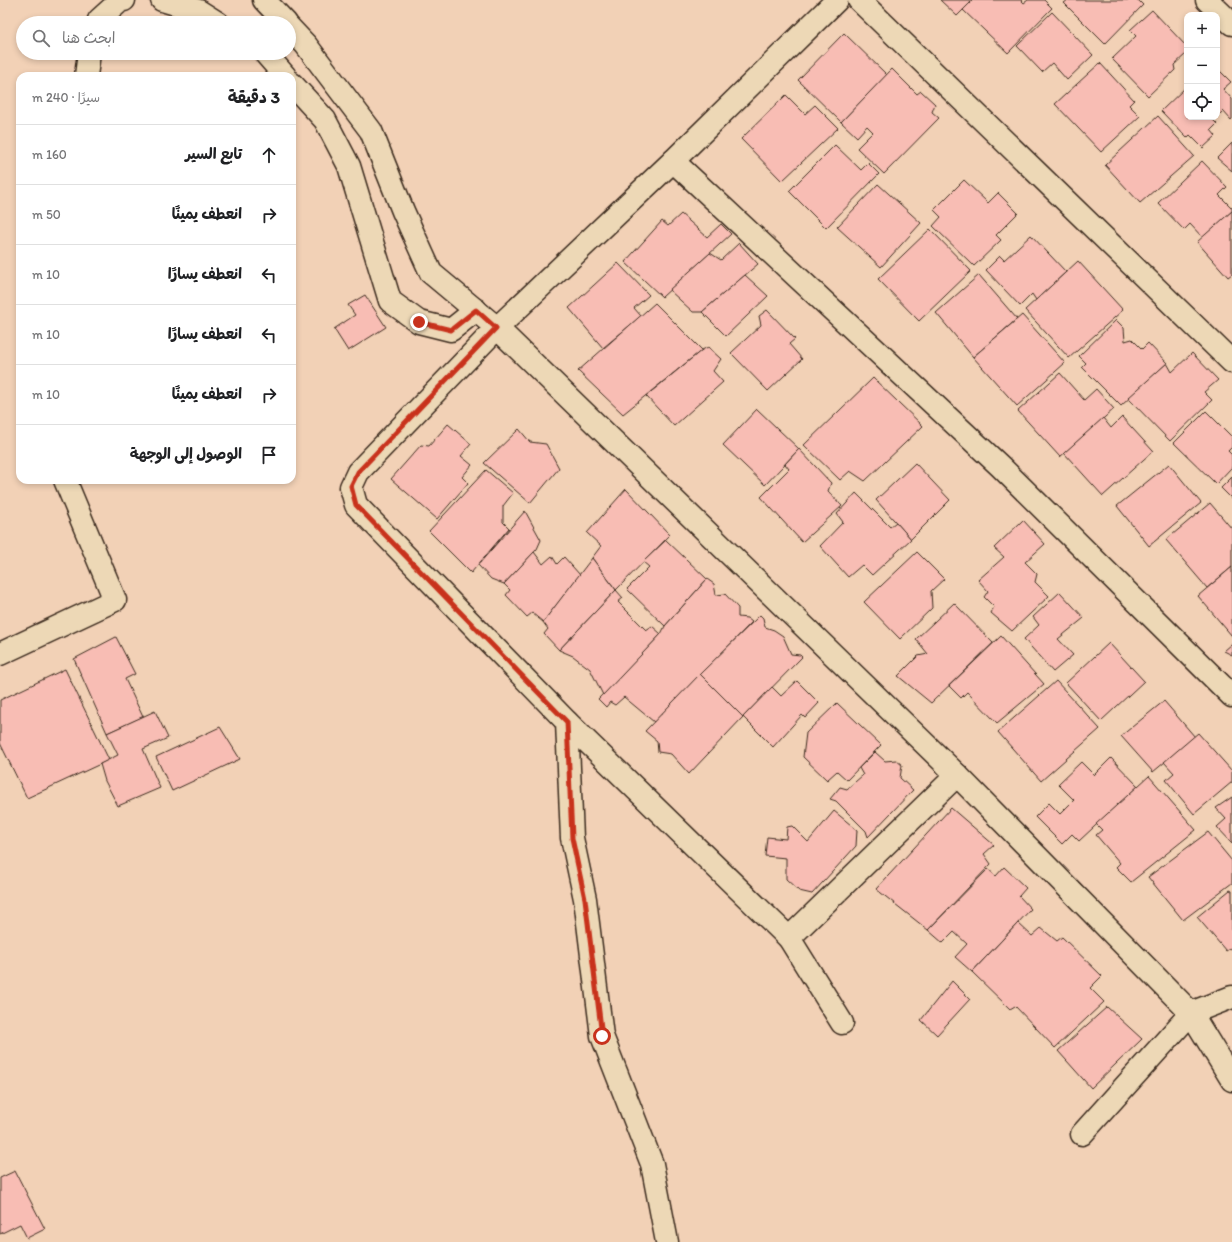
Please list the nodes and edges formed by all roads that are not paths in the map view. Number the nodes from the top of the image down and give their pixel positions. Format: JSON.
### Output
{"nodes":[{"id":1,"x":124,"y":0,"type":"edge"},
{"id":2,"x":162,"y":0,"type":"edge"},
{"id":3,"x":264,"y":0,"type":"edge"},
{"id":4,"x":837,"y":0,"type":"edge"},
{"id":5,"x":859,"y":0,"type":"edge"},
{"id":6,"x":1207,"y":0,"type":"edge"},
{"id":7,"x":104,"y":16,"type":"edge"},
{"id":8,"x":207,"y":16,"type":"edge"},
{"id":9,"x":279,"y":16,"type":"edge"},
{"id":10,"x":1232,"y":24,"type":"edge"},
{"id":11,"x":296,"y":34,"type":"edge"},
{"id":12,"x":88,"y":60,"type":"edge"},
{"id":13,"x":270,"y":60,"type":"edge"},
{"id":14,"x":87,"y":72,"type":"edge"},
{"id":15,"x":281,"y":72,"type":"edge"},
{"id":16,"x":296,"y":88,"type":"edge"},
{"id":17,"x":673,"y":161,"type":"junction"},
{"id":18,"x":476,"y":310,"type":"junction"},
{"id":19,"x":496,"y":328,"type":"junction"},
{"id":20,"x":1232,"y":362,"type":"edge"},
{"id":21,"x":67,"y":484,"type":"edge"},
{"id":22,"x":0,"y":654,"type":"edge"},
{"id":23,"x":1232,"y":696,"type":"edge"},
{"id":24,"x":567,"y":722,"type":"junction"},
{"id":25,"x":957,"y":775,"type":"junction"},
{"id":26,"x":789,"y":938,"type":"junction"},
{"id":27,"x":1232,"y":997,"type":"edge"},
{"id":28,"x":1191,"y":1013,"type":"junction"},
{"id":29,"x":842,"y":1023,"type":"dead end"},
{"id":30,"x":1232,"y":1080,"type":"edge"},
{"id":31,"x":1082,"y":1134,"type":"dead end"},
{"id":32,"x":667,"y":1242,"type":"edge"}],
"edges":[{"from":1,"to":7,"type":"street"},
{"from":2,"to":8,"type":"street"},
{"from":3,"to":9,"type":"street"},
{"from":4,"to":17,"type":"street"},
{"from":5,"to":20,"type":"street"},
{"from":6,"to":10,"type":"street"},
{"from":11,"to":18,"type":"street"},
{"from":12,"to":14,"type":"street"},
{"from":13,"to":15,"type":"street"},
{"from":16,"to":18,"type":"street"},
{"from":17,"to":19,"type":"street"},
{"from":17,"to":23,"type":"street"},
{"from":18,"to":19,"type":"street"},
{"from":19,"to":24,"type":"street"},
{"from":19,"to":25,"type":"street"},
{"from":21,"to":22,"type":"street"},
{"from":24,"to":26,"type":"street"},
{"from":24,"to":32,"type":"street"},
{"from":25,"to":26,"type":"street"},
{"from":25,"to":28,"type":"street"},
{"from":26,"to":29,"type":"street"},
{"from":27,"to":28,"type":"street"},
{"from":28,"to":30,"type":"street"},
{"from":28,"to":31,"type":"street"}]}
